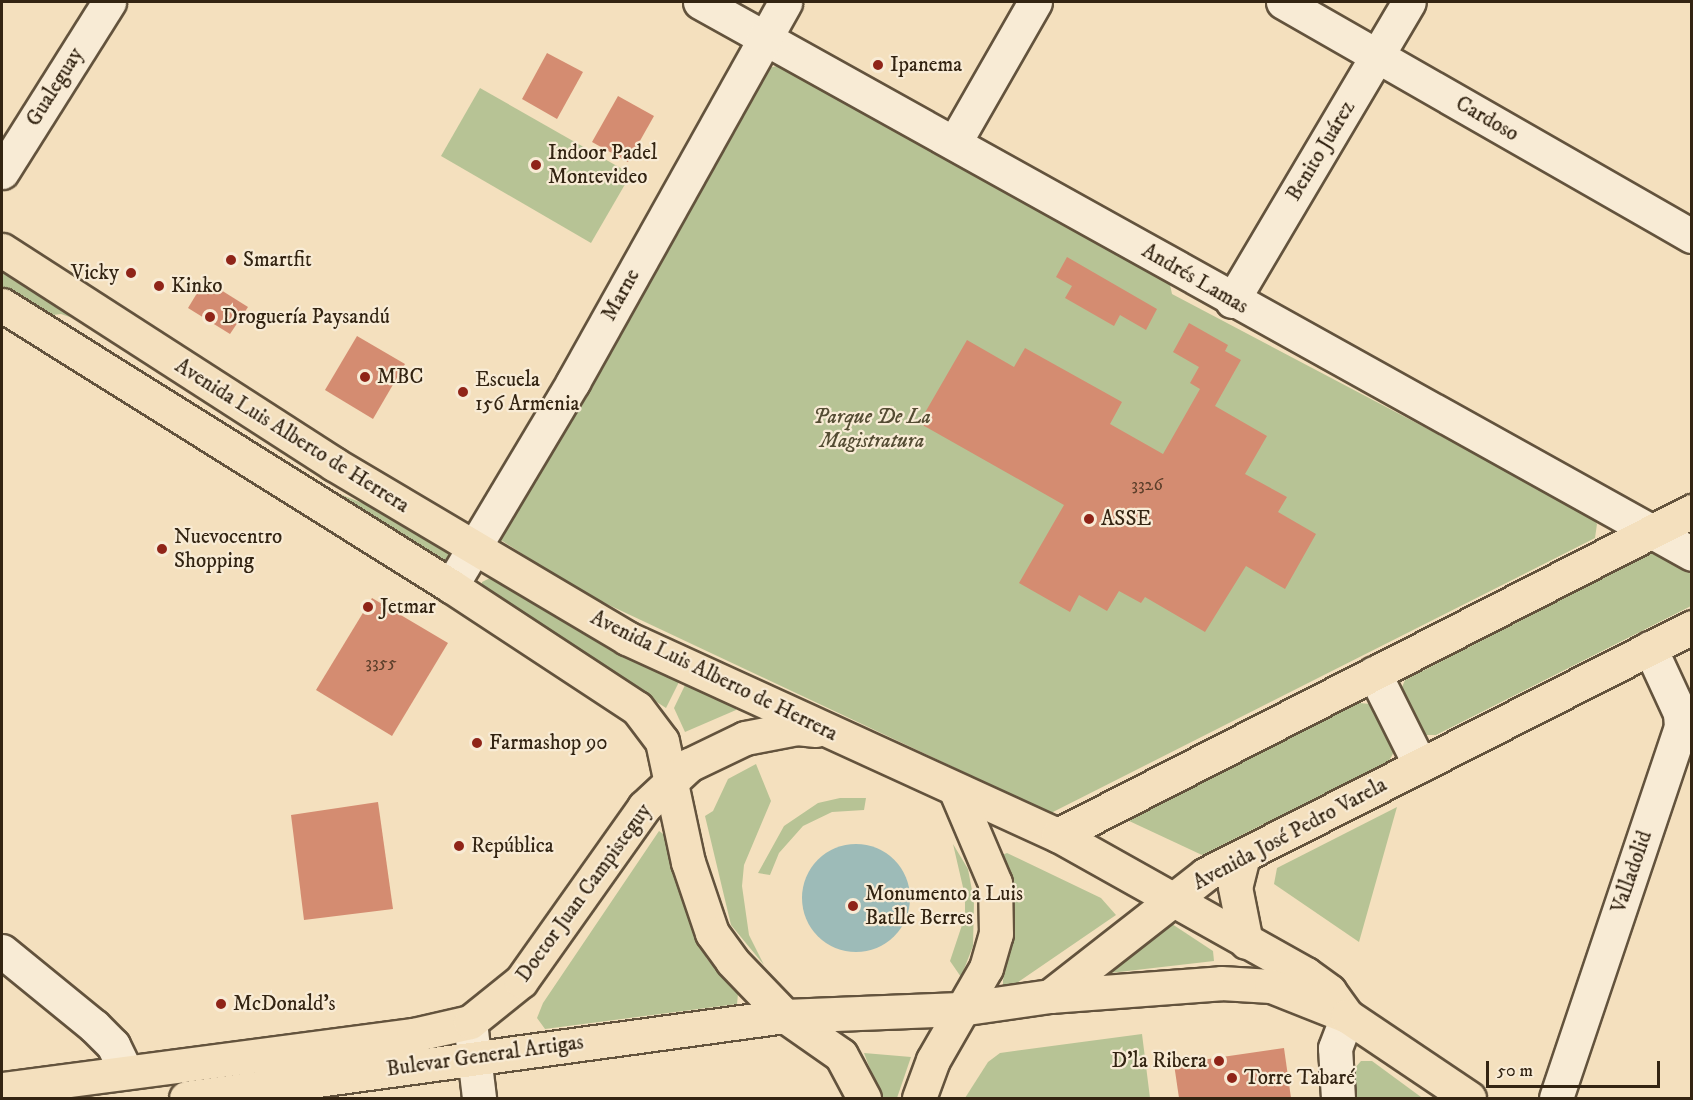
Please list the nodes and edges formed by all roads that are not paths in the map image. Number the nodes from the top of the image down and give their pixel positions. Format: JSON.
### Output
{"nodes":[{"id":1,"x":109,"y":2,"type":"edge"},
{"id":2,"x":700,"y":2,"type":"edge"},
{"id":3,"x":785,"y":2,"type":"edge"},
{"id":4,"x":1035,"y":2,"type":"edge"},
{"id":5,"x":1283,"y":2,"type":"edge"},
{"id":6,"x":1409,"y":2,"type":"edge"},
{"id":7,"x":765,"y":36,"type":"junction"},
{"id":8,"x":1378,"y":56,"type":"junction"},
{"id":9,"x":956,"y":140,"type":"junction"},
{"id":10,"x":2,"y":172,"type":"edge"},
{"id":11,"x":1692,"y":236,"type":"edge"},
{"id":12,"x":2,"y":250,"type":"edge"},
{"id":13,"x":1232,"y":301,"type":"junction"},
{"id":14,"x":2,"y":305,"type":"edge"},
{"id":15,"x":1692,"y":511,"type":"edge"},
{"id":16,"x":1650,"y":532,"type":"junction"},
{"id":17,"x":474,"y":548,"type":"junction"},
{"id":18,"x":1692,"y":554,"type":"edge"},
{"id":19,"x":451,"y":586,"type":"junction"},
{"id":20,"x":1692,"y":627,"type":"edge"},
{"id":21,"x":1650,"y":648,"type":"junction"},
{"id":22,"x":1374,"y":673,"type":"junction"},
{"id":23,"x":833,"y":734,"type":"junction"},
{"id":24,"x":1420,"y":765,"type":"junction"},
{"id":25,"x":672,"y":781,"type":"junction"},
{"id":26,"x":956,"y":791,"type":"junction"},
{"id":27,"x":1058,"y":835,"type":"junction"},
{"id":28,"x":1244,"y":856,"type":"junction"},
{"id":29,"x":1172,"y":899,"type":"junction"},
{"id":30,"x":1246,"y":942,"type":"junction"},
{"id":31,"x":2,"y":951,"type":"edge"},
{"id":32,"x":1050,"y":996,"type":"junction"},
{"id":33,"x":960,"y":1009,"type":"junction"},
{"id":34,"x":785,"y":1016,"type":"junction"},
{"id":35,"x":1347,"y":1016,"type":"junction"},
{"id":36,"x":470,"y":1022,"type":"junction"},
{"id":37,"x":474,"y":1058,"type":"junction"},
{"id":38,"x":126,"y":1072,"type":"junction"},
{"id":39,"x":2,"y":1089,"type":"edge"},
{"id":40,"x":186,"y":1098,"type":"edge"},
{"id":41,"x":479,"y":1098,"type":"edge"},
{"id":42,"x":864,"y":1098,"type":"edge"},
{"id":43,"x":919,"y":1098,"type":"edge"},
{"id":44,"x":1338,"y":1098,"type":"edge"},
{"id":45,"x":1470,"y":1098,"type":"edge"},
{"id":46,"x":1556,"y":1098,"type":"edge"}],
"edges":[{"from":1,"to":10,"type":"street","name":"Gualeguay"},
{"from":2,"to":7,"type":"street","name":"Andrés Lamas"},
{"from":3,"to":7,"type":"street","name":"Marne"},
{"from":4,"to":9,"type":"street"},
{"from":5,"to":8,"type":"street","name":"Cardoso"},
{"from":6,"to":8,"type":"street","name":"Benito Juárez"},
{"from":7,"to":9,"type":"street","name":"Andrés Lamas"},
{"from":7,"to":17,"type":"street","name":"Marne"},
{"from":8,"to":11,"type":"street","name":"Cardoso"},
{"from":8,"to":13,"type":"street","name":"Benito Juárez"},
{"from":9,"to":13,"type":"street","name":"Andrés Lamas"},
{"from":12,"to":17,"type":"main road","name":"Avenida Luis Alberto de Herrera"},
{"from":13,"to":16,"type":"street","name":"Andrés Lamas"},
{"from":14,"to":19,"type":"main road","name":"Avenida Luis Alberto de Herrera"},
{"from":15,"to":16,"type":"main road"},
{"from":16,"to":18,"type":"street","name":"Andrés Lamas"},
{"from":16,"to":22,"type":"main road"},
{"from":17,"to":19,"type":"street","name":"Marne"},
{"from":17,"to":23,"type":"main road","name":"Avenida Luis Alberto de Herrera"},
{"from":19,"to":25,"type":"main road","name":"Avenida Luis Alberto de Herrera"},
{"from":20,"to":21,"type":"main road","name":"Avenida José Pedro Varela"},
{"from":21,"to":24,"type":"main road","name":"Avenida José Pedro Varela"},
{"from":21,"to":46,"type":"street","name":"Valladolid"},
{"from":22,"to":24,"type":"street"},
{"from":22,"to":27,"type":"main road"},
{"from":23,"to":25,"type":"main road","name":"Doctor Juan Campisteguy"},
{"from":23,"to":26,"type":"main road","name":"Avenida Luis Alberto de Herrera"},
{"from":24,"to":28,"type":"main road","name":"Avenida José Pedro Varela"},
{"from":25,"to":34,"type":"main road","name":"Avenida Luis Alberto de Herrera"},
{"from":25,"to":36,"type":"main road","name":"Doctor Juan Campisteguy"},
{"from":26,"to":27,"type":"main road","name":"Avenida Luis Alberto de Herrera"},
{"from":26,"to":33,"type":"main road"},
{"from":27,"to":29,"type":"main road","name":"Avenida Luis Alberto de Herrera"},
{"from":28,"to":29,"type":"main road","name":"Avenida José Pedro Varela"},
{"from":28,"to":30,"type":"main road"},
{"from":29,"to":30,"type":"main road","name":"Avenida Luis Alberto de Herrera"},
{"from":29,"to":32,"type":"main road","name":"Avenida José Pedro Varela"},
{"from":30,"to":35,"type":"main road","name":"Avenida Luis Alberto de Herrera"},
{"from":31,"to":38,"type":"street"},
{"from":32,"to":33,"type":"main road","name":"Avenida Luis Alberto de Herrera"},
{"from":32,"to":35,"type":"main road","name":"Avenida Luis Alberto de Herrera"},
{"from":33,"to":34,"type":"main road","name":"Bulevar General Artigas"},
{"from":33,"to":43,"type":"main road"},
{"from":34,"to":37,"type":"main road","name":"Bulevar General Artigas"},
{"from":34,"to":42,"type":"main road"},
{"from":35,"to":44,"type":"street"},
{"from":35,"to":45,"type":"main road","name":"Avenida Luis Alberto de Herrera"},
{"from":36,"to":37,"type":"street"},
{"from":36,"to":38,"type":"main road","name":"Bulevar General Artigas"},
{"from":37,"to":40,"type":"main road","name":"Bulevar General Artigas"},
{"from":37,"to":41,"type":"street"},
{"from":38,"to":39,"type":"main road","name":"Bulevar General Artigas"}]}
